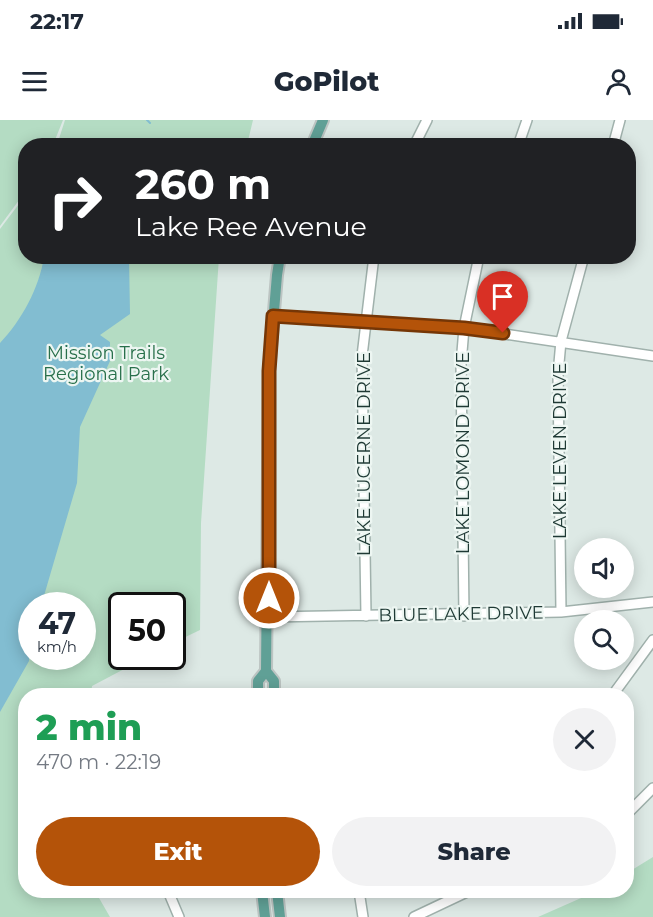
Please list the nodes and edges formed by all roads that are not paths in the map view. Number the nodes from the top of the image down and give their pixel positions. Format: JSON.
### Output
{"nodes":[{"id":1,"x":322,"y":120,"type":"edge"},
{"id":2,"x":427,"y":120,"type":"edge"},
{"id":3,"x":527,"y":120,"type":"edge"},
{"id":4,"x":620,"y":120,"type":"edge"},
{"id":5,"x":315,"y":138,"type":"edge"},
{"id":6,"x":418,"y":138,"type":"edge"},
{"id":7,"x":521,"y":138,"type":"edge"},
{"id":8,"x":615,"y":138,"type":"edge"},
{"id":9,"x":279,"y":264,"type":"edge"},
{"id":10,"x":373,"y":264,"type":"edge"},
{"id":11,"x":477,"y":264,"type":"edge"},
{"id":12,"x":582,"y":264,"type":"edge"},
{"id":13,"x":273,"y":316,"type":"junction"},
{"id":14,"x":367,"y":321,"type":"junction"},
{"id":15,"x":464,"y":328,"type":"junction"},
{"id":16,"x":561,"y":341,"type":"junction"},
{"id":17,"x":653,"y":356,"type":"edge"},
{"id":18,"x":653,"y":602,"type":"edge"},
{"id":19,"x":561,"y":612,"type":"junction"},
{"id":20,"x":366,"y":616,"type":"junction"},
{"id":21,"x":464,"y":616,"type":"junction"},
{"id":22,"x":269,"y":617,"type":"junction"},
{"id":23,"x":653,"y":640,"type":"edge"},
{"id":24,"x":267,"y":671,"type":"junction"},
{"id":25,"x":258,"y":688,"type":"edge"},
{"id":26,"x":274,"y":688,"type":"edge"},
{"id":27,"x":618,"y":688,"type":"edge"},
{"id":28,"x":653,"y":788,"type":"edge"},
{"id":29,"x":634,"y":807,"type":"edge"},
{"id":30,"x":169,"y":898,"type":"edge"},
{"id":31,"x":263,"y":898,"type":"edge"},
{"id":32,"x":278,"y":898,"type":"edge"},
{"id":33,"x":359,"y":898,"type":"edge"},
{"id":34,"x":454,"y":898,"type":"edge"},
{"id":35,"x":179,"y":917,"type":"edge"},
{"id":36,"x":266,"y":917,"type":"edge"},
{"id":37,"x":280,"y":917,"type":"edge"},
{"id":38,"x":363,"y":917,"type":"edge"},
{"id":39,"x":414,"y":917,"type":"edge"}],
"edges":[{"from":1,"to":5,"type":"main road"},
{"from":2,"to":6,"type":"street"},
{"from":3,"to":7,"type":"street"},
{"from":4,"to":8,"type":"street"},
{"from":9,"to":13,"type":"main road"},
{"from":10,"to":14,"type":"street","name":"LAKE LUCERNE DRIVE"},
{"from":11,"to":15,"type":"street","name":"LAKE LOMOND DRIVE"},
{"from":12,"to":16,"type":"street","name":"LAKE LEVEN DRIVE"},
{"from":13,"to":14,"type":"street"},
{"from":13,"to":22,"type":"main road"},
{"from":14,"to":15,"type":"street"},
{"from":14,"to":20,"type":"street","name":"LAKE LUCERNE DRIVE"},
{"from":15,"to":16,"type":"street"},
{"from":15,"to":21,"type":"street","name":"LAKE LOMOND DRIVE"},
{"from":16,"to":17,"type":"street"},
{"from":16,"to":19,"type":"street","name":"LAKE LEVEN DRIVE"},
{"from":18,"to":19,"type":"street","name":"BLUE LAKE DRIVE"},
{"from":19,"to":21,"type":"street","name":"BLUE LAKE DRIVE"},
{"from":20,"to":21,"type":"street","name":"BLUE LAKE DRIVE"},
{"from":20,"to":22,"type":"street","name":"BLUE LAKE DRIVE"},
{"from":22,"to":24,"type":"main road"},
{"from":23,"to":27,"type":"street"},
{"from":24,"to":25,"type":"main road"},
{"from":24,"to":26,"type":"main road"},
{"from":28,"to":29,"type":"street"},
{"from":30,"to":35,"type":"street"},
{"from":31,"to":36,"type":"main road"},
{"from":32,"to":37,"type":"main road"},
{"from":33,"to":38,"type":"street"},
{"from":34,"to":39,"type":"street"}]}
